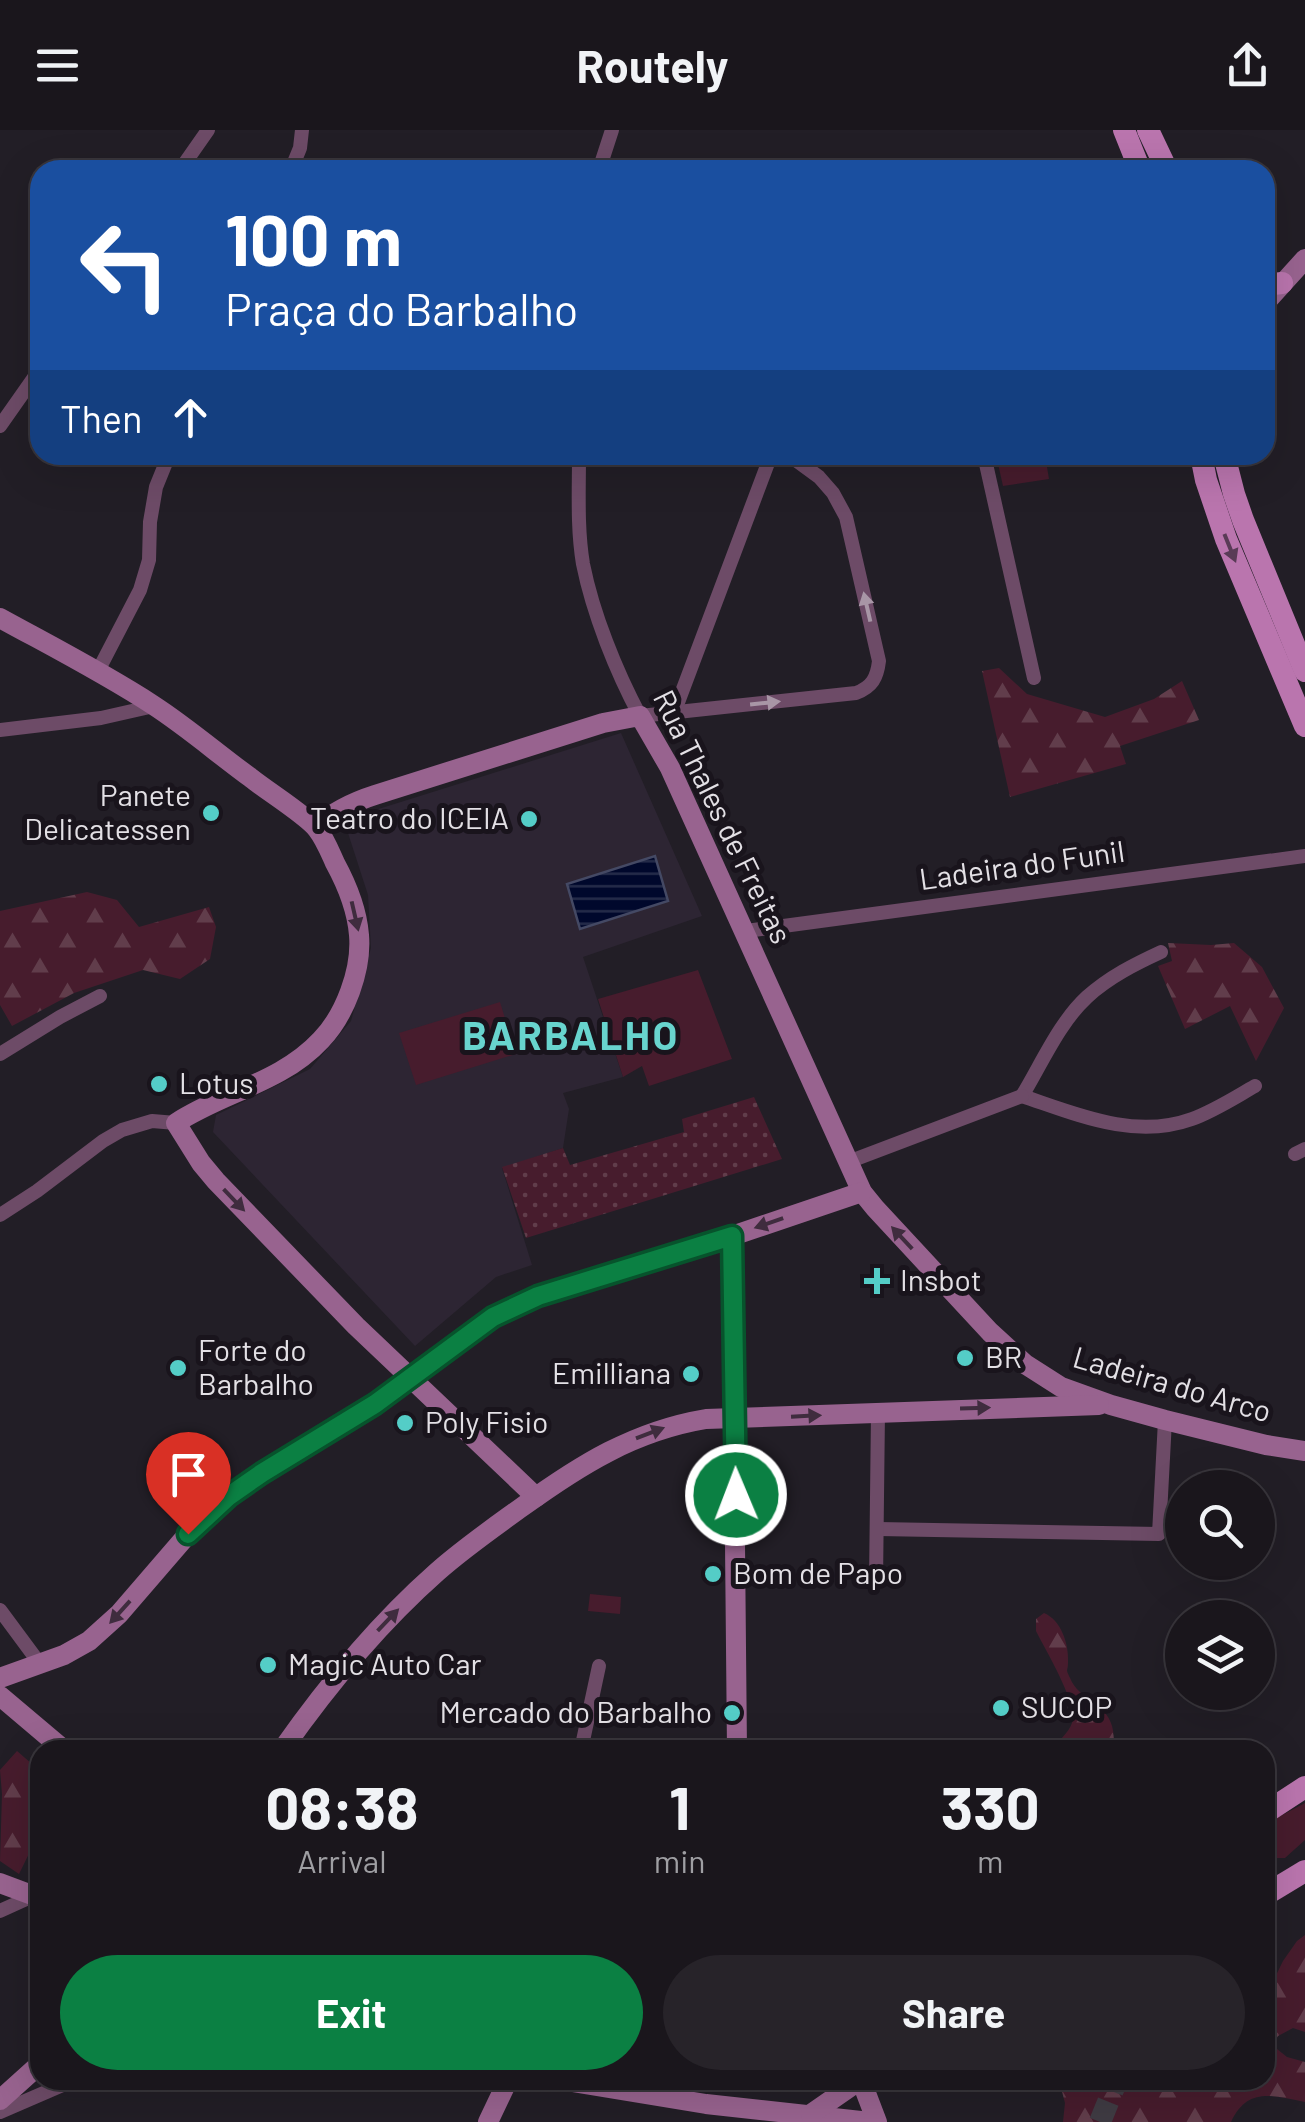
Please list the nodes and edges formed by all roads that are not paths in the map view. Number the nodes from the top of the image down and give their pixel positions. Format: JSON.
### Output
{"nodes":[{"id":1,"x":208,"y":130,"type":"edge"},
{"id":2,"x":302,"y":130,"type":"edge"},
{"id":3,"x":612,"y":130,"type":"edge"},
{"id":4,"x":1124,"y":130,"type":"edge"},
{"id":5,"x":1148,"y":130,"type":"edge"},
{"id":6,"x":187,"y":160,"type":"edge"},
{"id":7,"x":295,"y":160,"type":"edge"},
{"id":8,"x":602,"y":160,"type":"edge"},
{"id":9,"x":1136,"y":160,"type":"edge"},
{"id":10,"x":1162,"y":160,"type":"edge"},
{"id":11,"x":1305,"y":260,"type":"edge"},
{"id":12,"x":1275,"y":283,"type":"edge"},
{"id":13,"x":30,"y":383,"type":"edge"},
{"id":14,"x":0,"y":426,"type":"edge"},
{"id":15,"x":165,"y":465,"type":"edge"},
{"id":16,"x":579,"y":465,"type":"edge"},
{"id":17,"x":767,"y":465,"type":"edge"},
{"id":18,"x":803,"y":465,"type":"edge"},
{"id":19,"x":986,"y":465,"type":"edge"},
{"id":20,"x":1203,"y":465,"type":"edge"},
{"id":21,"x":1227,"y":465,"type":"edge"},
{"id":22,"x":0,"y":618,"type":"edge"},
{"id":23,"x":1305,"y":671,"type":"edge"},
{"id":24,"x":98,"y":672,"type":"junction"},
{"id":25,"x":1034,"y":678,"type":"dead end"},
{"id":26,"x":154,"y":706,"type":"junction"},
{"id":27,"x":674,"y":713,"type":"junction"},
{"id":28,"x":640,"y":716,"type":"junction"},
{"id":29,"x":1305,"y":726,"type":"edge"},
{"id":30,"x":0,"y":730,"type":"edge"},
{"id":31,"x":316,"y":827,"type":"junction"},
{"id":32,"x":1305,"y":856,"type":"edge"},
{"id":33,"x":746,"y":931,"type":"junction"},
{"id":34,"x":1161,"y":952,"type":"dead end"},
{"id":35,"x":100,"y":996,"type":"dead end"},
{"id":36,"x":0,"y":1054,"type":"edge"},
{"id":37,"x":1255,"y":1086,"type":"dead end"},
{"id":38,"x":1022,"y":1096,"type":"junction"},
{"id":39,"x":176,"y":1123,"type":"junction"},
{"id":40,"x":848,"y":1162,"type":"junction"},
{"id":41,"x":862,"y":1192,"type":"junction"},
{"id":42,"x":0,"y":1215,"type":"edge"},
{"id":43,"x":732,"y":1236,"type":"junction"},
{"id":44,"x":1025,"y":1364,"type":"junction"},
{"id":45,"x":412,"y":1377,"type":"junction"},
{"id":46,"x":1111,"y":1405,"type":"junction"},
{"id":47,"x":1021,"y":1406,"type":"junction"},
{"id":48,"x":878,"y":1412,"type":"junction"},
{"id":49,"x":735,"y":1419,"type":"junction"},
{"id":50,"x":1166,"y":1420,"type":"junction"},
{"id":51,"x":1305,"y":1451,"type":"edge"},
{"id":52,"x":536,"y":1496,"type":"junction"},
{"id":53,"x":878,"y":1529,"type":"junction"},
{"id":54,"x":876,"y":1582,"type":"dead end"},
{"id":55,"x":0,"y":1610,"type":"edge"},
{"id":56,"x":40,"y":1664,"type":"junction"},
{"id":57,"x":599,"y":1666,"type":"dead end"},
{"id":58,"x":0,"y":1678,"type":"edge"},
{"id":59,"x":0,"y":1696,"type":"edge"},
{"id":60,"x":52,"y":1740,"type":"edge"},
{"id":61,"x":289,"y":1740,"type":"edge"},
{"id":62,"x":583,"y":1740,"type":"edge"},
{"id":63,"x":737,"y":1740,"type":"edge"},
{"id":64,"x":1305,"y":1787,"type":"edge"},
{"id":65,"x":1275,"y":1806,"type":"edge"},
{"id":66,"x":1305,"y":1857,"type":"edge"},
{"id":67,"x":1288,"y":1877,"type":"edge"},
{"id":68,"x":0,"y":1884,"type":"edge"},
{"id":69,"x":30,"y":1895,"type":"edge"},
{"id":70,"x":30,"y":1899,"type":"edge"},
{"id":71,"x":0,"y":1910,"type":"edge"},
{"id":72,"x":30,"y":2073,"type":"edge"},
{"id":73,"x":51,"y":2090,"type":"edge"},
{"id":74,"x":503,"y":2090,"type":"edge"},
{"id":75,"x":614,"y":2090,"type":"edge"},
{"id":76,"x":846,"y":2090,"type":"edge"},
{"id":77,"x":863,"y":2090,"type":"edge"},
{"id":78,"x":0,"y":2100,"type":"edge"},
{"id":79,"x":0,"y":2112,"type":"edge"},
{"id":80,"x":812,"y":2114,"type":"junction"},
{"id":81,"x":488,"y":2122,"type":"edge"},
{"id":82,"x":874,"y":2122,"type":"edge"}],
"edges":[{"from":1,"to":6,"type":"street"},
{"from":2,"to":7,"type":"street"},
{"from":3,"to":8,"type":"street"},
{"from":4,"to":9,"type":"main road"},
{"from":5,"to":10,"type":"main road"},
{"from":11,"to":12,"type":"street"},
{"from":13,"to":14,"type":"street"},
{"from":15,"to":24,"type":"street"},
{"from":16,"to":28,"type":"street","name":"Rua Thales de Freitas"},
{"from":17,"to":27,"type":"street"},
{"from":27,"to":18,"type":"street","one_way":true},
{"from":19,"to":25,"type":"street"},
{"from":20,"to":29,"type":"main road","one_way":true},
{"from":21,"to":23,"type":"main road"},
{"from":22,"to":24,"type":"street"},
{"from":24,"to":26,"type":"street"},
{"from":26,"to":30,"type":"street"},
{"from":26,"to":31,"type":"street"},
{"from":27,"to":28,"type":"street"},
{"from":28,"to":31,"type":"street"},
{"from":28,"to":33,"type":"street","name":"Rua Thales de Freitas"},
{"from":31,"to":39,"type":"street","one_way":true},
{"from":32,"to":33,"type":"street","name":"Ladeira do Funil"},
{"from":33,"to":40,"type":"street","name":"Rua Thales de Freitas"},
{"from":34,"to":38,"type":"street"},
{"from":35,"to":36,"type":"street"},
{"from":37,"to":38,"type":"street"},
{"from":38,"to":40,"type":"street"},
{"from":39,"to":42,"type":"street"},
{"from":39,"to":45,"type":"street","one_way":true},
{"from":40,"to":41,"type":"street","name":"Rua Thales de Freitas"},
{"from":41,"to":43,"type":"street","one_way":true},
{"from":44,"to":41,"type":"street","name":"Ladeira do Arco","one_way":true},
{"from":43,"to":45,"type":"street"},
{"from":43,"to":49,"type":"street"},
{"from":44,"to":46,"type":"street","name":"Ladeira do Arco"},
{"from":44,"to":47,"type":"street"},
{"from":45,"to":52,"type":"street"},
{"from":45,"to":56,"type":"street","one_way":true},
{"from":46,"to":47,"type":"street"},
{"from":46,"to":50,"type":"street","name":"Ladeira do Arco"},
{"from":48,"to":47,"type":"street","one_way":true},
{"from":49,"to":48,"type":"street","one_way":true},
{"from":48,"to":53,"type":"street"},
{"from":52,"to":49,"type":"street","one_way":true},
{"from":49,"to":63,"type":"street"},
{"from":50,"to":51,"type":"street","name":"Ladeira do Arco"},
{"from":50,"to":53,"type":"street"},
{"from":61,"to":52,"type":"street","one_way":true},
{"from":53,"to":54,"type":"street"},
{"from":55,"to":56,"type":"street"},
{"from":56,"to":58,"type":"street"},
{"from":57,"to":62,"type":"street"},
{"from":59,"to":60,"type":"street"},
{"from":64,"to":65,"type":"main road"},
{"from":66,"to":67,"type":"main road"},
{"from":68,"to":69,"type":"street"},
{"from":70,"to":71,"type":"street"},
{"from":72,"to":78,"type":"street"},
{"from":73,"to":79,"type":"street"},
{"from":74,"to":81,"type":"street"},
{"from":75,"to":80,"type":"street"},
{"from":76,"to":80,"type":"street"},
{"from":77,"to":82,"type":"street"},
{"from":80,"to":82,"type":"street"}]}
